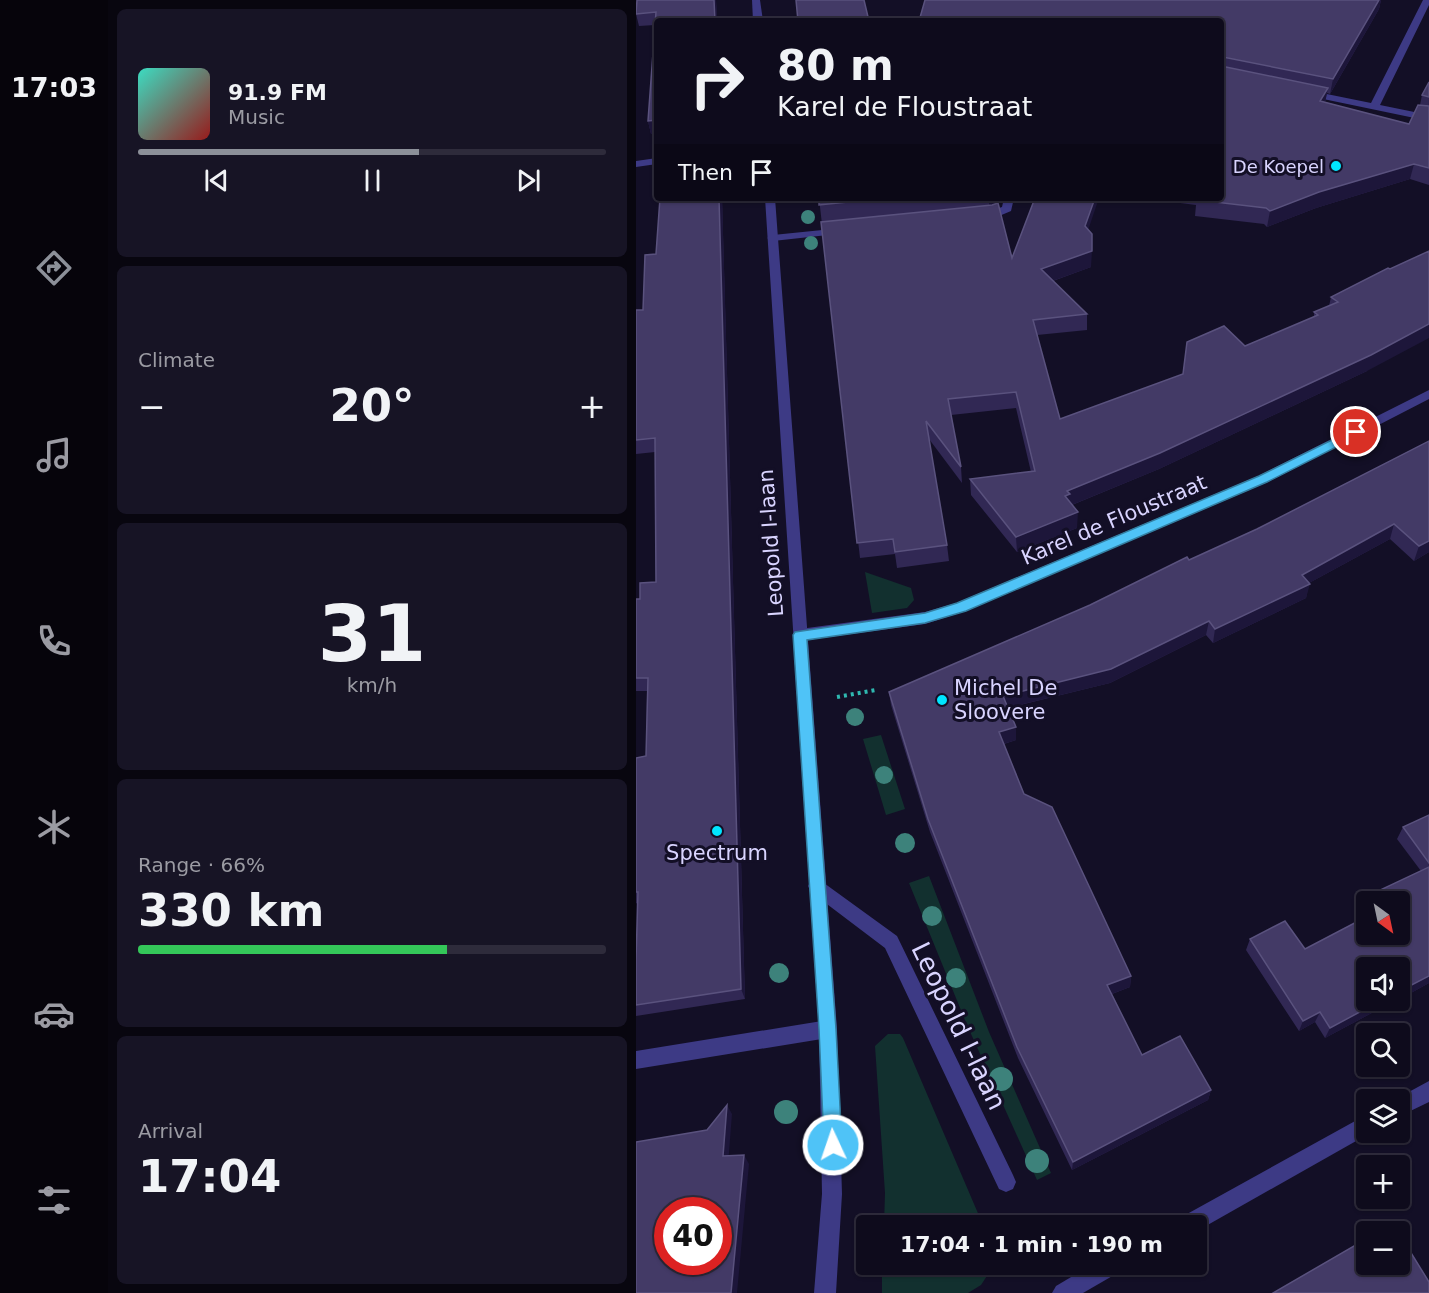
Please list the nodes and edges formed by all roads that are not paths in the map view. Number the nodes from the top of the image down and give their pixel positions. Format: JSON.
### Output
{"nodes":[{"id":1,"x":756,"y":0,"type":"edge"},
{"id":2,"x":1427,"y":0,"type":"edge"},
{"id":3,"x":758,"y":18,"type":"edge"},
{"id":4,"x":1294,"y":90,"type":"edge"},
{"id":5,"x":1374,"y":106,"type":"junction"},
{"id":6,"x":1429,"y":118,"type":"edge"},
{"id":7,"x":654,"y":161,"type":"edge"},
{"id":8,"x":636,"y":164,"type":"edge"},
{"id":9,"x":770,"y":201,"type":"edge"},
{"id":10,"x":1008,"y":201,"type":"edge"},
{"id":11,"x":970,"y":218,"type":"edge"},
{"id":12,"x":858,"y":229,"type":"edge"},
{"id":13,"x":773,"y":238,"type":"junction"},
{"id":14,"x":1429,"y":394,"type":"edge"},
{"id":15,"x":800,"y":635,"type":"junction"},
{"id":16,"x":818,"y":886,"type":"junction"},
{"id":17,"x":828,"y":1029,"type":"junction"},
{"id":18,"x":636,"y":1060,"type":"edge"},
{"id":19,"x":1429,"y":1091,"type":"edge"},
{"id":20,"x":1410,"y":1101,"type":"edge"},
{"id":21,"x":1356,"y":1131,"type":"edge"},
{"id":22,"x":1006,"y":1182,"type":"dead end"},
{"id":23,"x":1205,"y":1215,"type":"edge"},
{"id":24,"x":1095,"y":1275,"type":"edge"},
{"id":25,"x":825,"y":1293,"type":"edge"},
{"id":26,"x":1063,"y":1293,"type":"edge"}],
"edges":[{"from":1,"to":3,"type":"street"},
{"from":2,"to":5,"type":"street"},
{"from":4,"to":5,"type":"street"},
{"from":5,"to":6,"type":"street"},
{"from":7,"to":8,"type":"street"},
{"from":9,"to":13,"type":"street","name":"Leopold I-laan"},
{"from":10,"to":11,"type":"street"},
{"from":12,"to":13,"type":"street"},
{"from":13,"to":15,"type":"street","name":"Leopold I-laan"},
{"from":14,"to":15,"type":"street","name":"Karel de Floustraat"},
{"from":15,"to":16,"type":"street","name":"Leopold I-laan"},
{"from":16,"to":17,"type":"street","name":"Leopold I-laan"},
{"from":16,"to":22,"type":"street","name":"Leopold I-laan"},
{"from":17,"to":18,"type":"street"},
{"from":17,"to":25,"type":"street","name":"Leopold I-laan"},
{"from":19,"to":20,"type":"street"},
{"from":21,"to":23,"type":"street"},
{"from":24,"to":26,"type":"street"}]}
